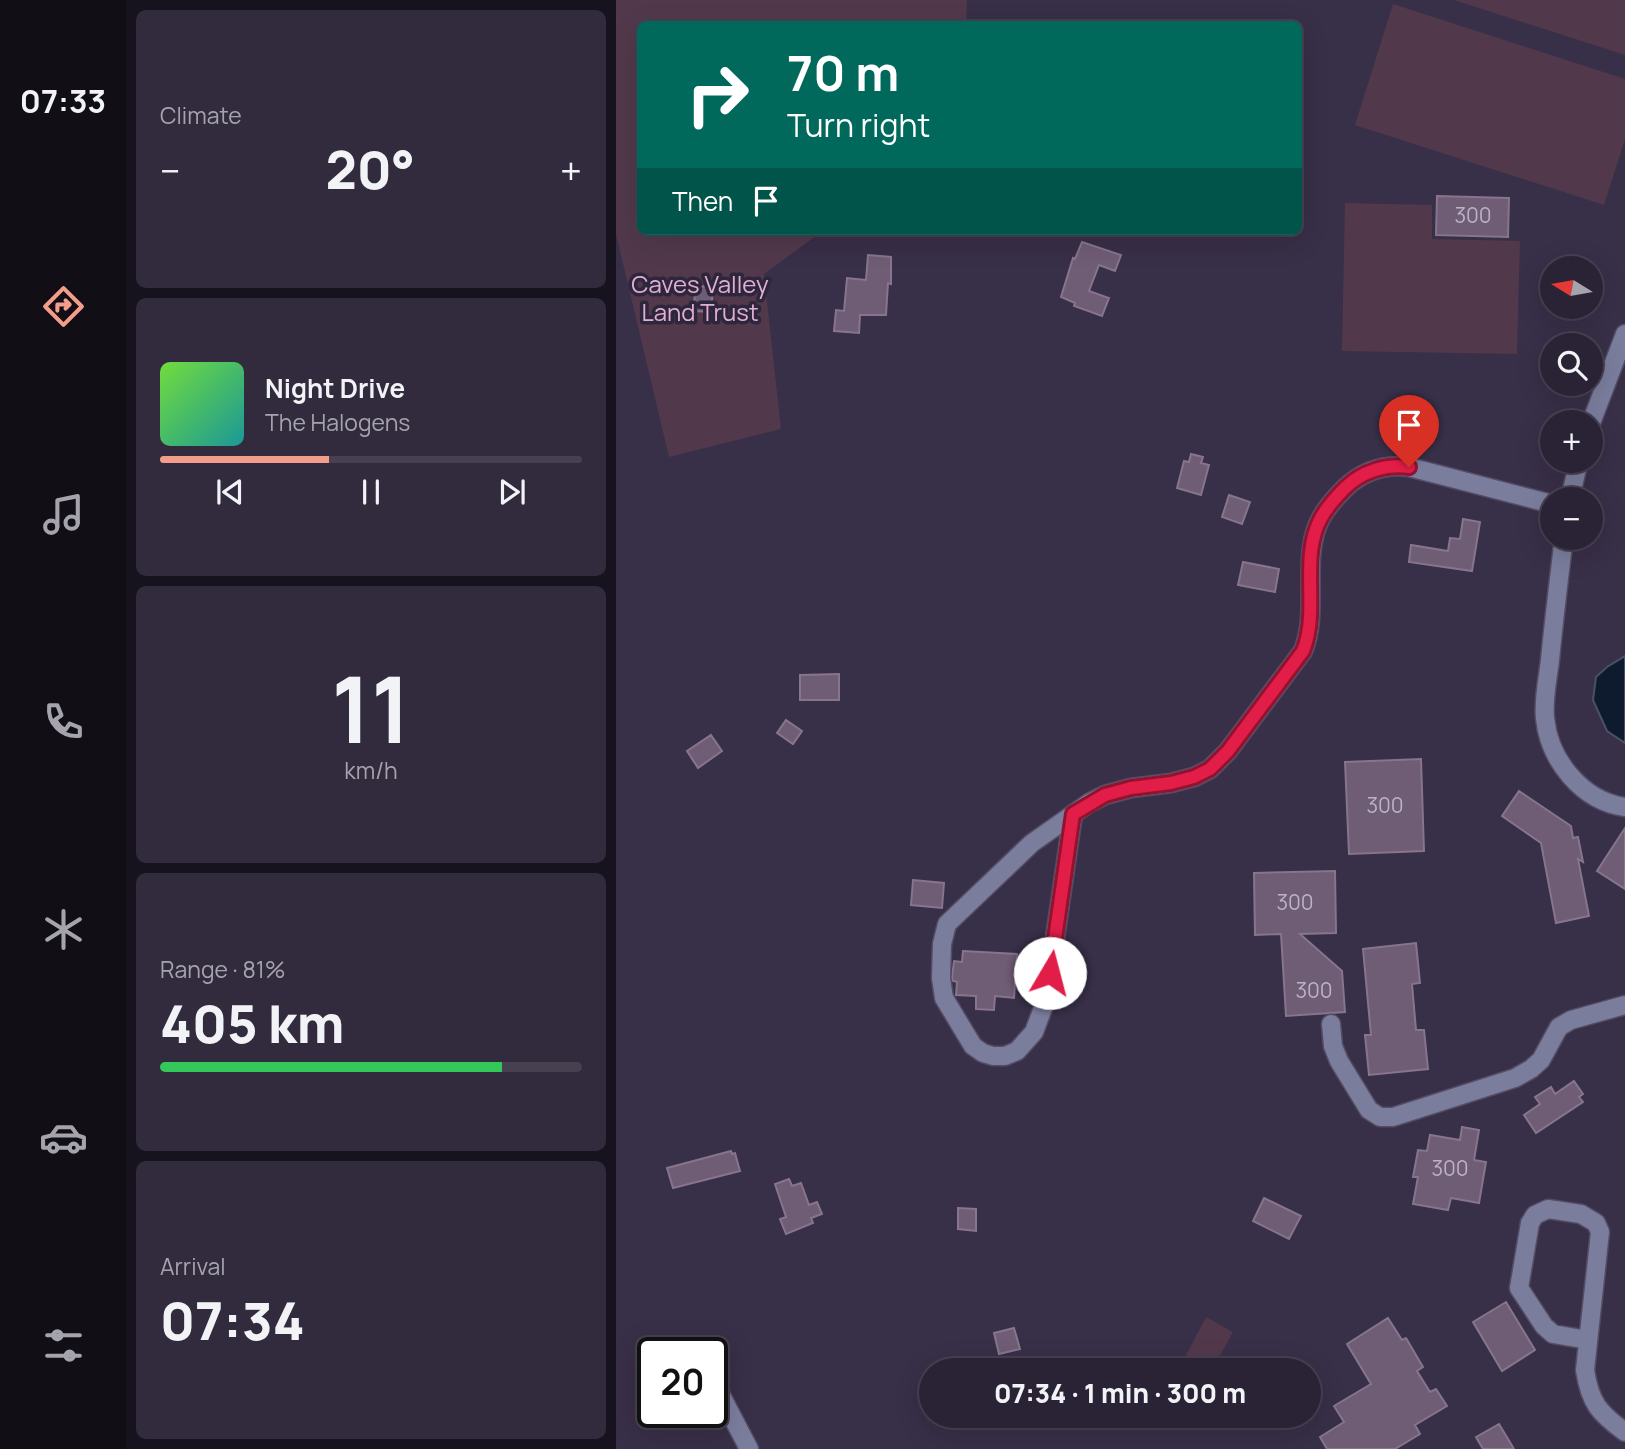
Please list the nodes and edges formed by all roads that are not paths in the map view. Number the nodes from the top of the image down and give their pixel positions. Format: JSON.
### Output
{"nodes":[{"id":1,"x":1625,"y":334,"type":"edge"},
{"id":2,"x":1596,"y":410,"type":"edge"},
{"id":3,"x":1540,"y":500,"type":"edge"},
{"id":4,"x":1563,"y":550,"type":"edge"},
{"id":5,"x":1625,"y":807,"type":"edge"},
{"id":6,"x":1073,"y":814,"type":"junction"},
{"id":7,"x":1625,"y":1005,"type":"edge"},
{"id":8,"x":1331,"y":1024,"type":"dead end"},
{"id":9,"x":1588,"y":1340,"type":"junction"},
{"id":10,"x":728,"y":1409,"type":"edge"},
{"id":11,"x":1625,"y":1432,"type":"edge"},
{"id":12,"x":749,"y":1449,"type":"edge"}],
"edges":[{"from":1,"to":2,"type":"street"},
{"from":3,"to":6,"type":"street"},
{"from":4,"to":5,"type":"street"},
{"from":6,"to":6,"type":"street"},
{"from":7,"to":8,"type":"street"},
{"from":9,"to":9,"type":"street"},
{"from":9,"to":11,"type":"street"},
{"from":10,"to":12,"type":"street"}]}
